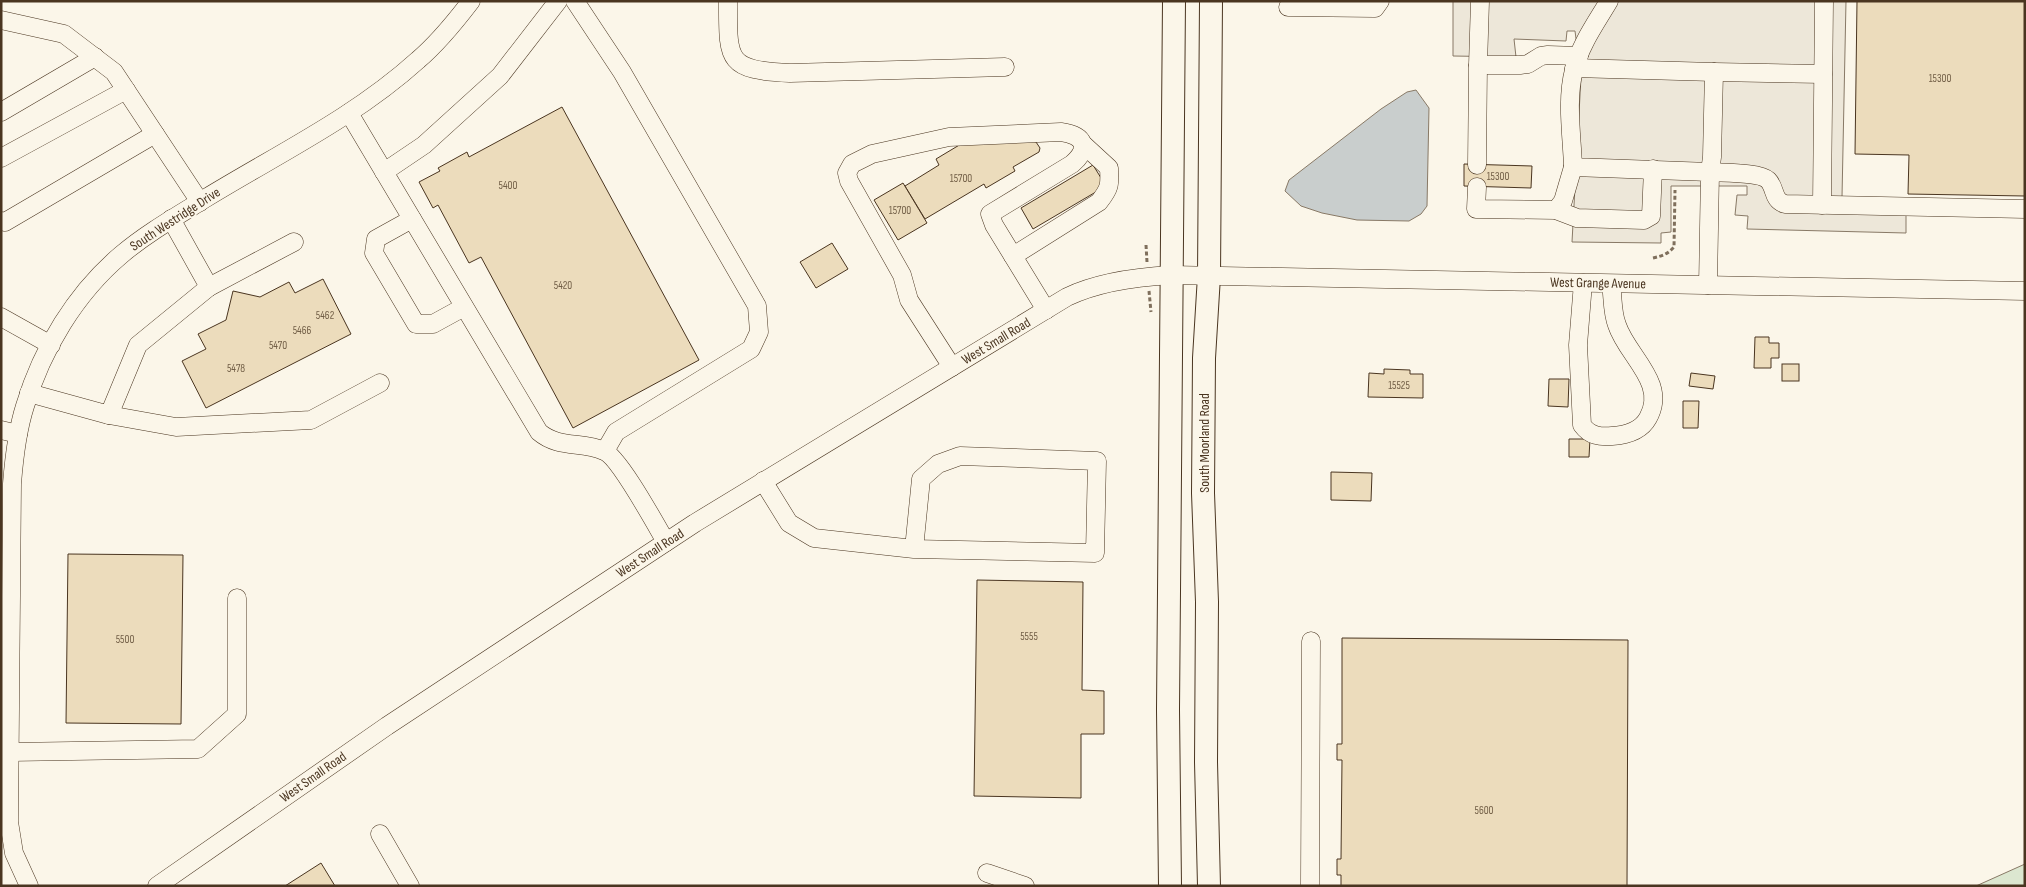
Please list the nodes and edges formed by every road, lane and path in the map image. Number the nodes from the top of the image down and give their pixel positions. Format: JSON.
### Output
{"nodes":[{"id":1,"x":471,"y":1,"type":"edge"},
{"id":2,"x":558,"y":1,"type":"edge"},
{"id":3,"x":576,"y":1,"type":"edge"},
{"id":4,"x":728,"y":1,"type":"edge"},
{"id":5,"x":1174,"y":1,"type":"edge"},
{"id":6,"x":1211,"y":1,"type":"edge"},
{"id":7,"x":1380,"y":1,"type":"edge"},
{"id":8,"x":1480,"y":1,"type":"edge"},
{"id":9,"x":1609,"y":1,"type":"edge"},
{"id":10,"x":1824,"y":1,"type":"edge"},
{"id":11,"x":1288,"y":7,"type":"dead end"},
{"id":12,"x":1,"y":20,"type":"edge"},
{"id":13,"x":95,"y":57,"type":"junction"},
{"id":14,"x":1577,"y":62,"type":"junction"},
{"id":15,"x":1478,"y":65,"type":"junction"},
{"id":16,"x":1005,"y":67,"type":"dead end"},
{"id":17,"x":1714,"y":72,"type":"junction"},
{"id":18,"x":1824,"y":74,"type":"junction"},
{"id":19,"x":126,"y":90,"type":"junction"},
{"id":20,"x":1,"y":112,"type":"edge"},
{"id":21,"x":349,"y":113,"type":"junction"},
{"id":22,"x":155,"y":134,"type":"junction"},
{"id":23,"x":1084,"y":145,"type":"junction"},
{"id":24,"x":1,"y":158,"type":"edge"},
{"id":25,"x":1477,"y":165,"type":"dead end"},
{"id":26,"x":1573,"y":167,"type":"junction"},
{"id":27,"x":1653,"y":169,"type":"junction"},
{"id":28,"x":384,"y":172,"type":"junction"},
{"id":29,"x":1710,"y":172,"type":"junction"},
{"id":30,"x":1476,"y":187,"type":"dead end"},
{"id":31,"x":1675,"y":190,"type":"dead end"},
{"id":32,"x":200,"y":202,"type":"junction"},
{"id":33,"x":1822,"y":205,"type":"junction"},
{"id":34,"x":2025,"y":209,"type":"edge"},
{"id":35,"x":1556,"y":210,"type":"junction"},
{"id":36,"x":172,"y":219,"type":"junction"},
{"id":37,"x":412,"y":219,"type":"junction"},
{"id":38,"x":1,"y":220,"type":"edge"},
{"id":39,"x":294,"y":242,"type":"dead end"},
{"id":40,"x":1013,"y":256,"type":"junction"},
{"id":41,"x":1653,"y":258,"type":"dead end"},
{"id":42,"x":1171,"y":275,"type":"junction"},
{"id":43,"x":1209,"y":276,"type":"junction"},
{"id":44,"x":1583,"y":283,"type":"junction"},
{"id":45,"x":1611,"y":284,"type":"junction"},
{"id":46,"x":1708,"y":285,"type":"junction"},
{"id":47,"x":209,"y":287,"type":"junction"},
{"id":48,"x":2025,"y":291,"type":"edge"},
{"id":49,"x":464,"y":307,"type":"junction"},
{"id":50,"x":1046,"y":310,"type":"junction"},
{"id":51,"x":1,"y":317,"type":"edge"},
{"id":52,"x":50,"y":344,"type":"junction"},
{"id":53,"x":952,"y":367,"type":"junction"},
{"id":54,"x":380,"y":383,"type":"dead end"},
{"id":55,"x":29,"y":393,"type":"junction"},
{"id":56,"x":109,"y":415,"type":"junction"},
{"id":57,"x":10,"y":432,"type":"edge"},
{"id":58,"x":605,"y":451,"type":"junction"},
{"id":59,"x":763,"y":481,"type":"junction"},
{"id":60,"x":666,"y":542,"type":"junction"},
{"id":61,"x":914,"y":549,"type":"junction"},
{"id":62,"x":6,"y":550,"type":"edge"},
{"id":63,"x":237,"y":598,"type":"dead end"},
{"id":64,"x":1311,"y":641,"type":"dead end"},
{"id":65,"x":10,"y":752,"type":"junction"},
{"id":66,"x":5,"y":790,"type":"edge"},
{"id":67,"x":380,"y":834,"type":"dead end"},
{"id":68,"x":987,"y":873,"type":"dead end"},
{"id":69,"x":29,"y":886,"type":"edge"},
{"id":70,"x":157,"y":886,"type":"edge"},
{"id":71,"x":410,"y":886,"type":"edge"},
{"id":72,"x":1025,"y":886,"type":"edge"},
{"id":73,"x":1170,"y":886,"type":"edge"},
{"id":74,"x":1209,"y":886,"type":"edge"},
{"id":75,"x":1310,"y":886,"type":"edge"}],
"edges":[{"from":1,"to":21,"type":"street","name":"South Westridge Drive"},
{"from":2,"to":28,"type":"street"},
{"from":3,"to":58,"type":"street"},
{"from":4,"to":16,"type":"street"},
{"from":5,"to":42,"type":"main road"},
{"from":6,"to":43,"type":"main road","name":"South Moorland Road"},
{"from":7,"to":11,"type":"street"},
{"from":8,"to":15,"type":"street"},
{"from":9,"to":14,"type":"street"},
{"from":10,"to":18,"type":"street"},
{"from":12,"to":13,"type":"street"},
{"from":13,"to":19,"type":"street"},
{"from":13,"to":20,"type":"street"},
{"from":14,"to":15,"type":"street"},
{"from":14,"to":17,"type":"street"},
{"from":14,"to":26,"type":"street"},
{"from":15,"to":25,"type":"street"},
{"from":17,"to":18,"type":"street"},
{"from":17,"to":29,"type":"street"},
{"from":18,"to":33,"type":"street"},
{"from":19,"to":22,"type":"street"},
{"from":19,"to":24,"type":"street"},
{"from":21,"to":28,"type":"street"},
{"from":21,"to":32,"type":"street","name":"South Westridge Drive"},
{"from":22,"to":32,"type":"street"},
{"from":22,"to":38,"type":"street"},
{"from":23,"to":40,"type":"street"},
{"from":23,"to":40,"type":"street"},
{"from":23,"to":53,"type":"street"},
{"from":26,"to":27,"type":"street"},
{"from":26,"to":35,"type":"street"},
{"from":27,"to":29,"type":"street"},
{"from":27,"to":35,"type":"street"},
{"from":28,"to":37,"type":"street"},
{"from":29,"to":33,"type":"street"},
{"from":29,"to":46,"type":"street"},
{"from":30,"to":35,"type":"street"},
{"from":31,"to":41,"type":"path"},
{"from":32,"to":36,"type":"street","name":"South Westridge Drive"},
{"from":33,"to":34,"type":"street"},
{"from":36,"to":47,"type":"street"},
{"from":36,"to":52,"type":"street","name":"South Westridge Drive"},
{"from":37,"to":49,"type":"street"},
{"from":37,"to":49,"type":"street"},
{"from":39,"to":47,"type":"street"},
{"from":40,"to":50,"type":"street"},
{"from":42,"to":43,"type":"street","name":"West Grange Avenue"},
{"from":42,"to":50,"type":"street","name":"West Small Road"},
{"from":42,"to":73,"type":"main road"},
{"from":43,"to":44,"type":"street","name":"West Grange Avenue"},
{"from":43,"to":74,"type":"main road","name":"South Moorland Road"},
{"from":44,"to":45,"type":"street","name":"West Grange Avenue"},
{"from":44,"to":45,"type":"street"},
{"from":45,"to":46,"type":"street","name":"West Grange Avenue"},
{"from":46,"to":48,"type":"street","name":"West Grange Avenue"},
{"from":47,"to":56,"type":"street"},
{"from":49,"to":58,"type":"street"},
{"from":50,"to":53,"type":"street","name":"West Small Road"},
{"from":51,"to":52,"type":"street"},
{"from":52,"to":55,"type":"street","name":"South Westridge Drive"},
{"from":53,"to":59,"type":"street","name":"West Small Road"},
{"from":54,"to":56,"type":"street"},
{"from":55,"to":56,"type":"street"},
{"from":55,"to":57,"type":"street","name":"South Westridge Drive"},
{"from":57,"to":62,"type":"street","name":"South Westridge Drive"},
{"from":58,"to":60,"type":"street"},
{"from":59,"to":60,"type":"street","name":"West Small Road"},
{"from":59,"to":61,"type":"street"},
{"from":60,"to":70,"type":"street","name":"West Small Road"},
{"from":61,"to":61,"type":"street"},
{"from":62,"to":65,"type":"street","name":"South Westridge Drive"},
{"from":63,"to":65,"type":"street"},
{"from":64,"to":75,"type":"street"},
{"from":65,"to":66,"type":"street","name":"South Westridge Drive"},
{"from":66,"to":69,"type":"street","name":"South Westridge Drive"},
{"from":67,"to":71,"type":"street"},
{"from":68,"to":72,"type":"street"}]}
